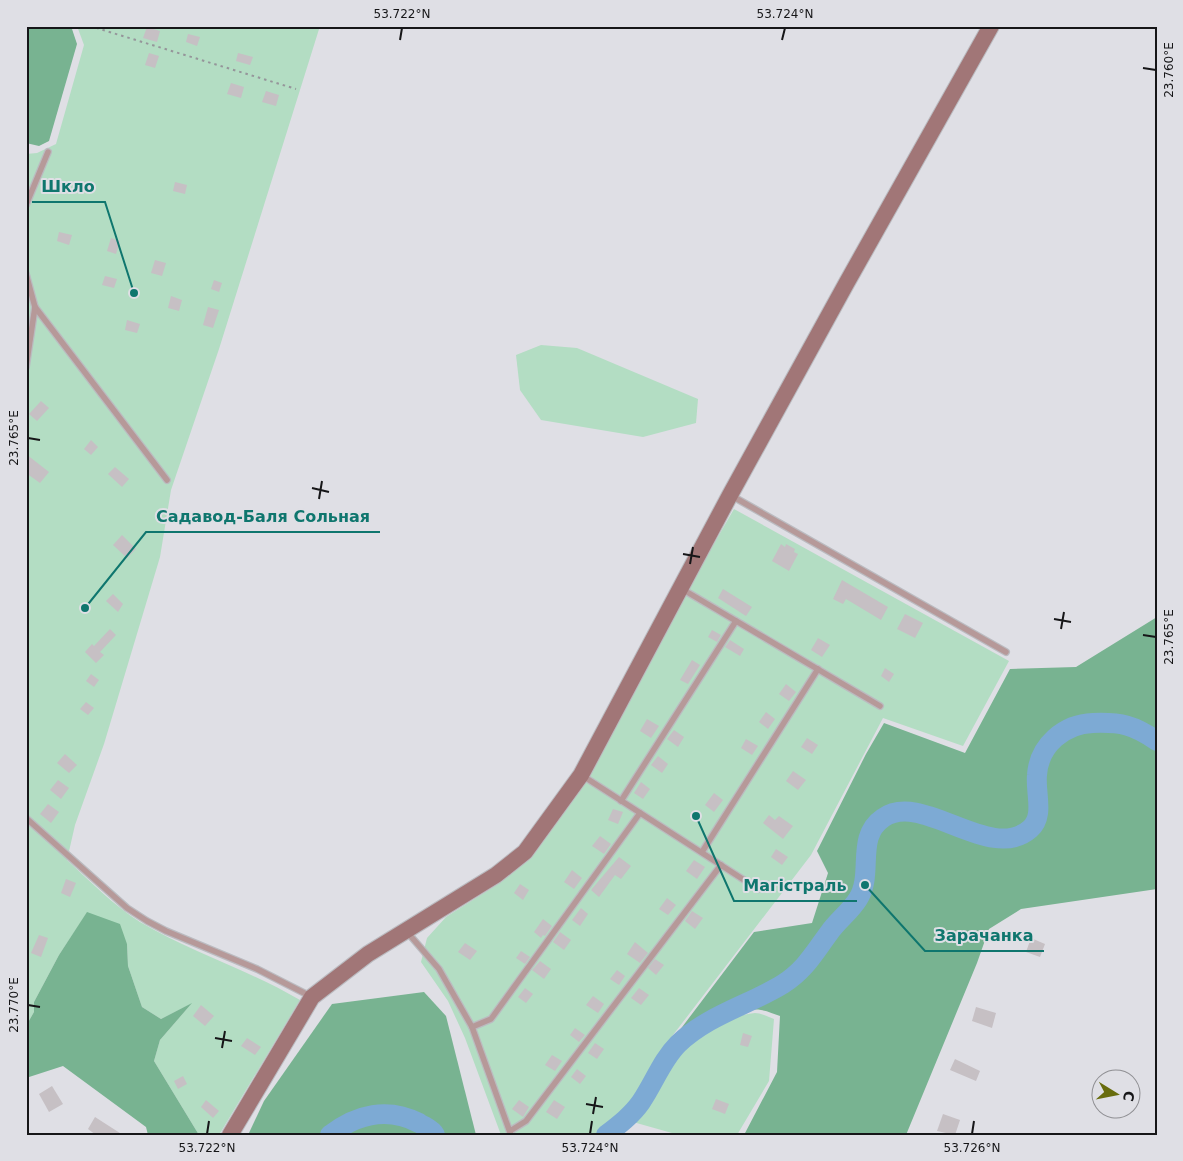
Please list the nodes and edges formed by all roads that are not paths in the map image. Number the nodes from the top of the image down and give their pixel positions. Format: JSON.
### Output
{"nodes":[{"id":1,"x":991,"y":26,"type":"edge"},
{"id":2,"x":48,"y":152,"type":"dead end"},
{"id":3,"x":26,"y":205,"type":"edge"},
{"id":4,"x":26,"y":274,"type":"edge"},
{"id":5,"x":34,"y":307,"type":"junction"},
{"id":6,"x":26,"y":367,"type":"edge"},
{"id":7,"x":168,"y":480,"type":"dead end"},
{"id":8,"x":730,"y":495,"type":"junction"},
{"id":9,"x":680,"y":588,"type":"junction"},
{"id":10,"x":736,"y":621,"type":"junction"},
{"id":11,"x":1006,"y":652,"type":"dead end"},
{"id":12,"x":818,"y":669,"type":"junction"},
{"id":13,"x":880,"y":706,"type":"dead end"},
{"id":14,"x":581,"y":775,"type":"junction"},
{"id":15,"x":621,"y":801,"type":"junction"},
{"id":16,"x":640,"y":813,"type":"junction"},
{"id":17,"x":26,"y":818,"type":"edge"},
{"id":18,"x":702,"y":852,"type":"junction"},
{"id":19,"x":721,"y":865,"type":"junction"},
{"id":20,"x":758,"y":889,"type":"dead end"},
{"id":21,"x":406,"y":931,"type":"junction"},
{"id":22,"x":312,"y":997,"type":"junction"},
{"id":23,"x":472,"y":1027,"type":"junction"},
{"id":24,"x":510,"y":1133,"type":"edge"},
{"id":25,"x":230,"y":1135,"type":"edge"}],
"edges":[{"from":1,"to":8,"type":"street"},
{"from":2,"to":3,"type":"lane"},
{"from":4,"to":5,"type":"lane"},
{"from":5,"to":6,"type":"lane"},
{"from":5,"to":7,"type":"lane"},
{"from":8,"to":9,"type":"street"},
{"from":8,"to":11,"type":"lane"},
{"from":9,"to":10,"type":"lane"},
{"from":9,"to":14,"type":"street"},
{"from":10,"to":12,"type":"lane"},
{"from":10,"to":15,"type":"lane"},
{"from":12,"to":13,"type":"lane"},
{"from":12,"to":18,"type":"lane"},
{"from":14,"to":15,"type":"lane"},
{"from":14,"to":21,"type":"street"},
{"from":15,"to":16,"type":"lane"},
{"from":16,"to":18,"type":"lane"},
{"from":16,"to":23,"type":"lane"},
{"from":17,"to":22,"type":"lane"},
{"from":18,"to":19,"type":"lane"},
{"from":19,"to":20,"type":"lane"},
{"from":19,"to":24,"type":"lane"},
{"from":21,"to":22,"type":"street"},
{"from":21,"to":23,"type":"lane"},
{"from":22,"to":25,"type":"street"},
{"from":23,"to":24,"type":"lane"}]}
